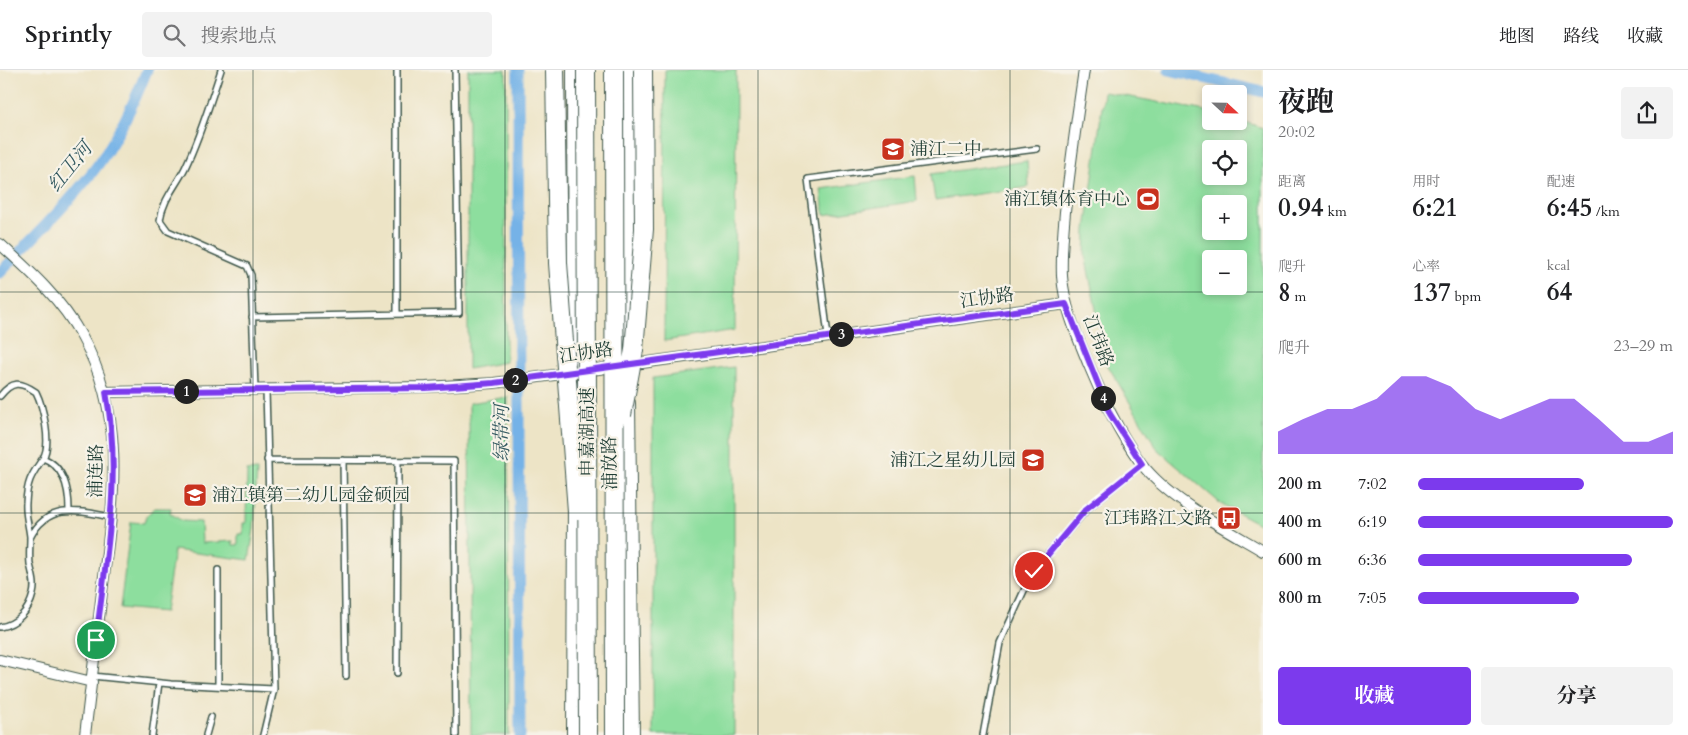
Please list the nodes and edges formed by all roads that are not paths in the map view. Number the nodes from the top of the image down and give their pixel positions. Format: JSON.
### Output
{"nodes":[{"id":1,"x":221,"y":70,"type":"edge"},
{"id":2,"x":397,"y":70,"type":"edge"},
{"id":3,"x":455,"y":70,"type":"edge"},
{"id":4,"x":555,"y":70,"type":"edge"},
{"id":5,"x":574,"y":70,"type":"edge"},
{"id":6,"x":586,"y":70,"type":"edge"},
{"id":7,"x":614,"y":70,"type":"edge"},
{"id":8,"x":627,"y":70,"type":"edge"},
{"id":9,"x":643,"y":70,"type":"edge"},
{"id":10,"x":1084,"y":70,"type":"edge"},
{"id":11,"x":1037,"y":149,"type":"dead end"},
{"id":12,"x":0,"y":244,"type":"edge"},
{"id":13,"x":1066,"y":304,"type":"junction"},
{"id":14,"x":397,"y":314,"type":"junction"},
{"id":15,"x":252,"y":317,"type":"junction"},
{"id":16,"x":828,"y":336,"type":"junction"},
{"id":17,"x":627,"y":364,"type":"junction"},
{"id":18,"x":575,"y":372,"type":"junction"},
{"id":19,"x":255,"y":390,"type":"junction"},
{"id":20,"x":266,"y":390,"type":"junction"},
{"id":21,"x":106,"y":392,"type":"junction"},
{"id":22,"x":0,"y":396,"type":"edge"},
{"id":23,"x":43,"y":458,"type":"junction"},
{"id":24,"x":614,"y":458,"type":"junction"},
{"id":25,"x":267,"y":460,"type":"junction"},
{"id":26,"x":342,"y":460,"type":"junction"},
{"id":27,"x":398,"y":461,"type":"junction"},
{"id":28,"x":1142,"y":464,"type":"junction"},
{"id":29,"x":69,"y":510,"type":"junction"},
{"id":30,"x":112,"y":517,"type":"junction"},
{"id":31,"x":30,"y":538,"type":"junction"},
{"id":32,"x":1263,"y":550,"type":"edge"},
{"id":33,"x":218,"y":570,"type":"dead end"},
{"id":34,"x":587,"y":588,"type":"junction"},
{"id":35,"x":0,"y":627,"type":"edge"},
{"id":36,"x":0,"y":660,"type":"edge"},
{"id":37,"x":397,"y":674,"type":"dead end"},
{"id":38,"x":346,"y":676,"type":"dead end"},
{"id":39,"x":92,"y":679,"type":"junction"},
{"id":40,"x":159,"y":683,"type":"junction"},
{"id":41,"x":218,"y":686,"type":"junction"},
{"id":42,"x":274,"y":689,"type":"junction"},
{"id":43,"x":211,"y":717,"type":"dead end"},
{"id":44,"x":85,"y":735,"type":"edge"},
{"id":45,"x":152,"y":735,"type":"edge"},
{"id":46,"x":206,"y":735,"type":"edge"},
{"id":47,"x":262,"y":735,"type":"edge"},
{"id":48,"x":456,"y":735,"type":"edge"},
{"id":49,"x":574,"y":735,"type":"edge"},
{"id":50,"x":588,"y":735,"type":"edge"},
{"id":51,"x":615,"y":735,"type":"edge"},
{"id":52,"x":632,"y":735,"type":"edge"},
{"id":53,"x":983,"y":735,"type":"edge"}],
"edges":[{"from":1,"to":15,"type":"lane"},
{"from":2,"to":14,"type":"lane"},
{"from":3,"to":14,"type":"lane"},
{"from":4,"to":34,"type":"highway","bridge":true},
{"from":5,"to":18,"type":"main road"},
{"from":6,"to":34,"type":"highway","name":"申嘉湖高速","bridge":true},
{"from":7,"to":24,"type":"highway","name":"申嘉湖高速","bridge":true},
{"from":8,"to":17,"type":"main road","name":"浦放路"},
{"from":9,"to":24,"type":"highway","bridge":true},
{"from":10,"to":13,"type":"street","name":"江玮路"},
{"from":11,"to":16,"type":"lane"},
{"from":12,"to":21,"type":"street","name":"浦连路"},
{"from":13,"to":16,"type":"street","name":"江协路"},
{"from":13,"to":28,"type":"street","name":"江玮路"},
{"from":14,"to":15,"type":"lane"},
{"from":15,"to":19,"type":"lane"},
{"from":16,"to":17,"type":"street","name":"江协路"},
{"from":17,"to":18,"type":"street","name":"江协路"},
{"from":17,"to":52,"type":"main road","name":"浦放路"},
{"from":18,"to":20,"type":"street","name":"江协路"},
{"from":18,"to":49,"type":"main road"},
{"from":19,"to":20,"type":"street","name":"江协路"},
{"from":19,"to":21,"type":"street","name":"江协路"},
{"from":20,"to":25,"type":"lane"},
{"from":21,"to":30,"type":"street","name":"浦连路"},
{"from":22,"to":23,"type":"lane"},
{"from":23,"to":29,"type":"lane"},
{"from":23,"to":31,"type":"lane"},
{"from":24,"to":51,"type":"highway","name":"申嘉湖高速","bridge":true},
{"from":25,"to":26,"type":"lane"},
{"from":25,"to":42,"type":"lane"},
{"from":26,"to":27,"type":"lane"},
{"from":26,"to":38,"type":"lane"},
{"from":27,"to":37,"type":"lane"},
{"from":27,"to":48,"type":"lane"},
{"from":28,"to":32,"type":"street","name":"江玮路"},
{"from":28,"to":53,"type":"lane"},
{"from":29,"to":30,"type":"lane"},
{"from":29,"to":31,"type":"lane"},
{"from":30,"to":39,"type":"street","name":"浦连路"},
{"from":31,"to":35,"type":"lane"},
{"from":33,"to":41,"type":"lane"},
{"from":34,"to":50,"type":"highway","name":"申嘉湖高速","bridge":true},
{"from":36,"to":39,"type":"street"},
{"from":39,"to":40,"type":"lane"},
{"from":39,"to":44,"type":"street","name":"浦连路"},
{"from":40,"to":41,"type":"lane"},
{"from":40,"to":45,"type":"lane"},
{"from":41,"to":42,"type":"lane"},
{"from":42,"to":47,"type":"lane"},
{"from":43,"to":46,"type":"lane"}]}
